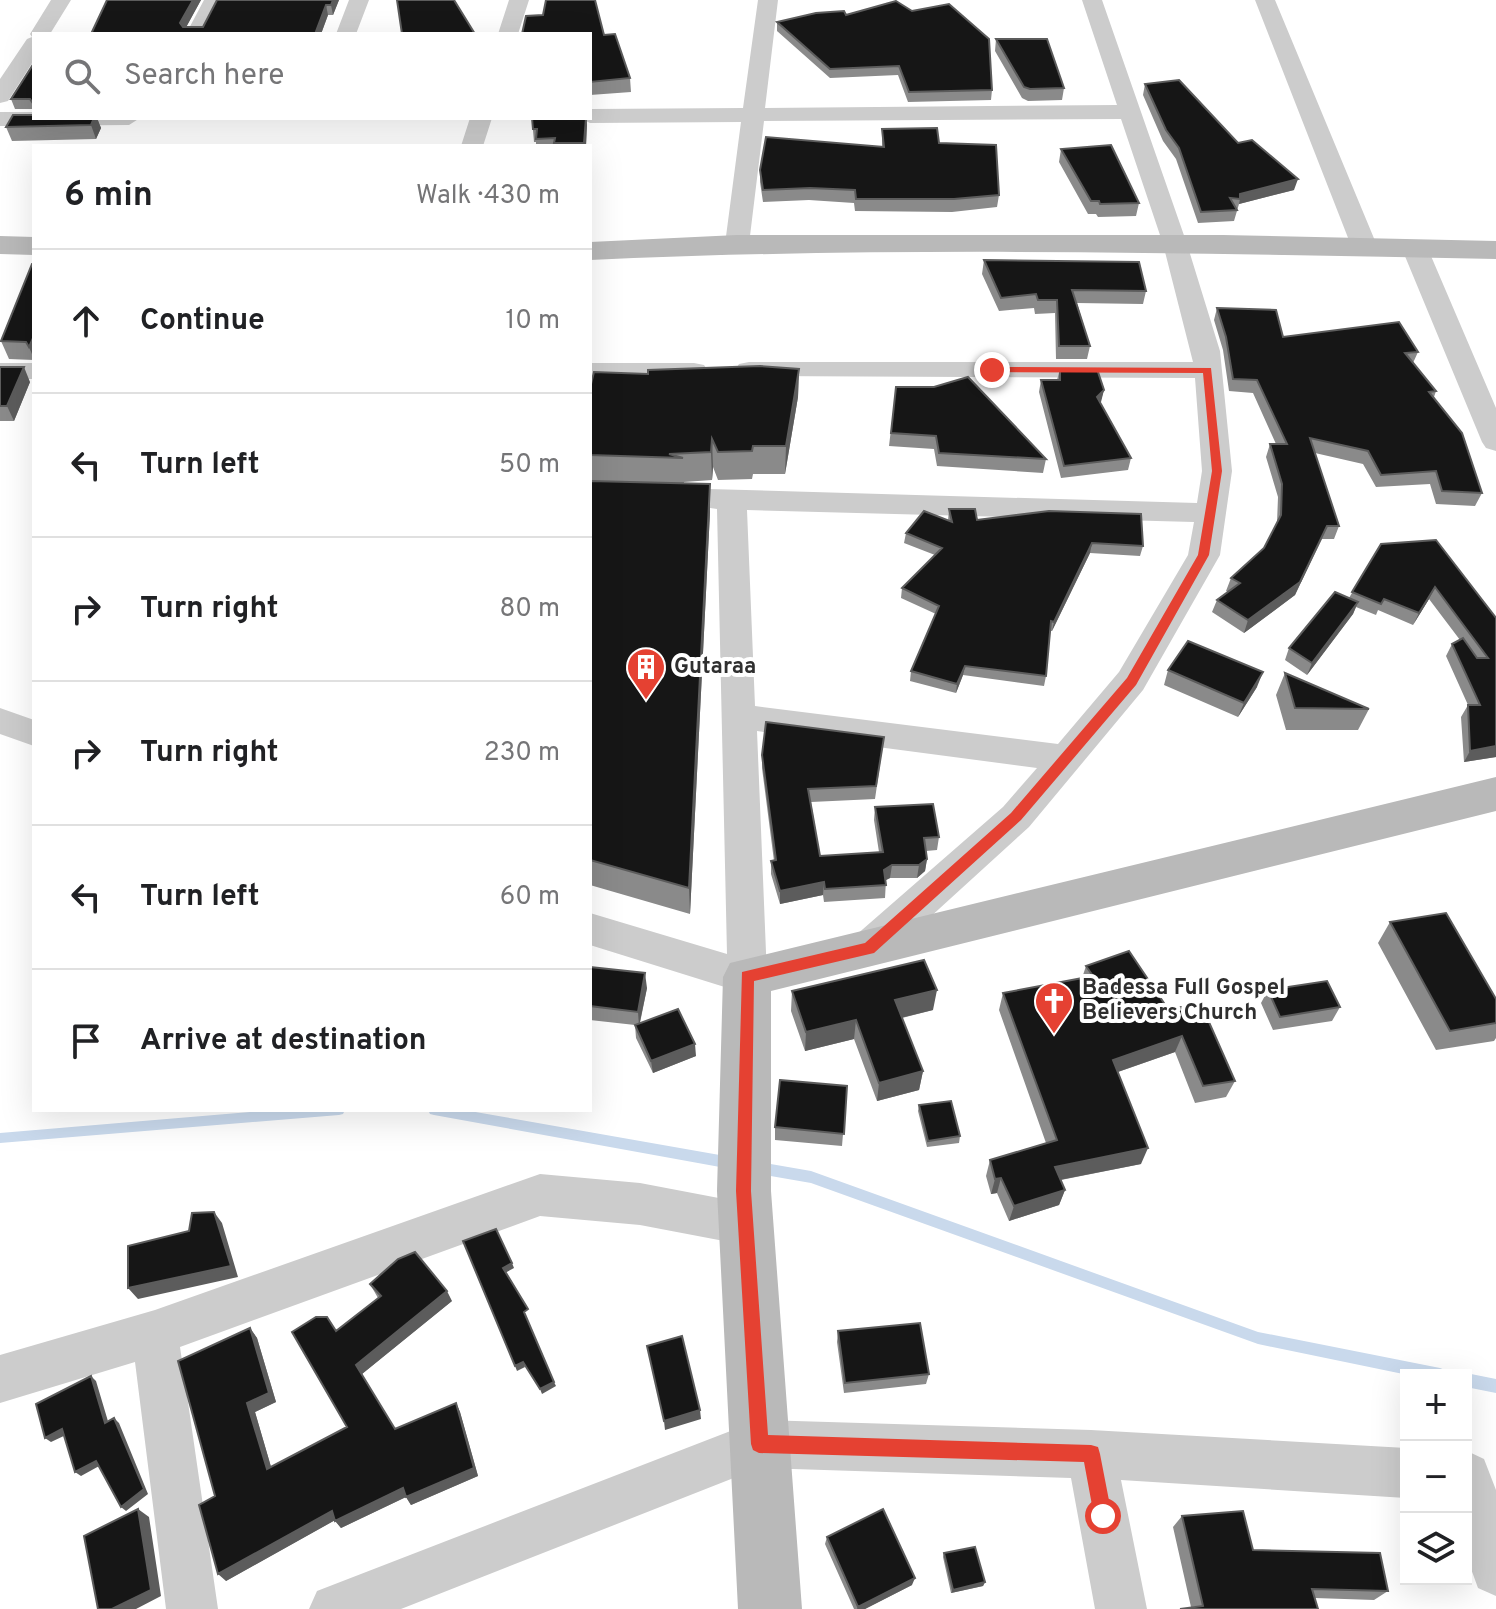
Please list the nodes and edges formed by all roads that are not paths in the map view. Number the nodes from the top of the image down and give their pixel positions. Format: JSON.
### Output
{"nodes":[{"id":1,"x":61,"y":0,"type":"edge"},
{"id":2,"x":214,"y":0,"type":"edge"},
{"id":3,"x":359,"y":0,"type":"edge"},
{"id":4,"x":519,"y":0,"type":"edge"},
{"id":5,"x":768,"y":0,"type":"edge"},
{"id":6,"x":1092,"y":0,"type":"edge"},
{"id":7,"x":1265,"y":0,"type":"edge"},
{"id":8,"x":41,"y":32,"type":"edge"},
{"id":9,"x":197,"y":32,"type":"edge"},
{"id":10,"x":347,"y":32,"type":"edge"},
{"id":11,"x":509,"y":32,"type":"edge"},
{"id":12,"x":32,"y":46,"type":"edge"},
{"id":13,"x":0,"y":96,"type":"edge"},
{"id":14,"x":1128,"y":112,"type":"junction"},
{"id":15,"x":754,"y":115,"type":"junction"},
{"id":16,"x":592,"y":116,"type":"edge"},
{"id":17,"x":0,"y":119,"type":"edge"},
{"id":18,"x":32,"y":119,"type":"edge"},
{"id":19,"x":480,"y":120,"type":"edge"},
{"id":20,"x":473,"y":144,"type":"edge"},
{"id":21,"x":0,"y":225,"type":"edge"},
{"id":22,"x":32,"y":225,"type":"edge"},
{"id":23,"x":592,"y":228,"type":"edge"},
{"id":24,"x":737,"y":244,"type":"junction"},
{"id":25,"x":1175,"y":244,"type":"junction"},
{"id":26,"x":0,"y":245,"type":"edge"},
{"id":27,"x":32,"y":246,"type":"edge"},
{"id":28,"x":1365,"y":248,"type":"junction"},
{"id":29,"x":1415,"y":249,"type":"junction"},
{"id":30,"x":1496,"y":250,"type":"edge"},
{"id":31,"x":592,"y":251,"type":"edge"},
{"id":32,"x":1208,"y":370,"type":"junction"},
{"id":33,"x":0,"y":371,"type":"edge"},
{"id":34,"x":32,"y":371,"type":"edge"},
{"id":35,"x":592,"y":371,"type":"edge"},
{"id":36,"x":1496,"y":442,"type":"edge"},
{"id":37,"x":685,"y":499,"type":"edge"},
{"id":38,"x":732,"y":500,"type":"junction"},
{"id":39,"x":1210,"y":513,"type":"junction"},
{"id":40,"x":738,"y":716,"type":"junction"},
{"id":41,"x":0,"y":721,"type":"edge"},
{"id":42,"x":32,"y":732,"type":"edge"},
{"id":43,"x":1066,"y":758,"type":"junction"},
{"id":44,"x":1496,"y":794,"type":"edge"},
{"id":45,"x":592,"y":930,"type":"edge"},
{"id":46,"x":869,"y":948,"type":"junction"},
{"id":47,"x":747,"y":977,"type":"junction"},
{"id":48,"x":744,"y":1207,"type":"junction"},
{"id":49,"x":155,"y":1333,"type":"junction"},
{"id":50,"x":0,"y":1379,"type":"edge"},
{"id":51,"x":759,"y":1444,"type":"junction"},
{"id":52,"x":1091,"y":1454,"type":"junction"},
{"id":53,"x":1400,"y":1473,"type":"edge"},
{"id":54,"x":1472,"y":1477,"type":"edge"},
{"id":55,"x":1496,"y":1482,"type":"edge"},
{"id":56,"x":1472,"y":1495,"type":"edge"},
{"id":57,"x":1496,"y":1570,"type":"edge"},
{"id":58,"x":192,"y":1609,"type":"edge"},
{"id":59,"x":335,"y":1609,"type":"edge"},
{"id":60,"x":770,"y":1609,"type":"edge"},
{"id":61,"x":1121,"y":1609,"type":"edge"}],
"edges":[{"from":1,"to":8,"type":"street"},
{"from":2,"to":9,"type":"street"},
{"from":3,"to":10,"type":"street"},
{"from":4,"to":11,"type":"street"},
{"from":5,"to":15,"type":"street"},
{"from":6,"to":14,"type":"street"},
{"from":7,"to":28,"type":"street"},
{"from":12,"to":13,"type":"street"},
{"from":14,"to":15,"type":"street"},
{"from":14,"to":25,"type":"street"},
{"from":15,"to":16,"type":"street"},
{"from":15,"to":24,"type":"street"},
{"from":17,"to":18,"type":"street"},
{"from":19,"to":20,"type":"street"},
{"from":21,"to":22,"type":"street"},
{"from":23,"to":24,"type":"street"},
{"from":24,"to":25,"type":"street"},
{"from":24,"to":31,"type":"street"},
{"from":25,"to":28,"type":"street"},
{"from":25,"to":32,"type":"street"},
{"from":26,"to":27,"type":"street"},
{"from":28,"to":29,"type":"street"},
{"from":29,"to":30,"type":"street"},
{"from":29,"to":36,"type":"street"},
{"from":32,"to":35,"type":"street"},
{"from":32,"to":39,"type":"street"},
{"from":33,"to":34,"type":"street"},
{"from":37,"to":38,"type":"street"},
{"from":38,"to":39,"type":"street"},
{"from":38,"to":40,"type":"street"},
{"from":39,"to":43,"type":"street"},
{"from":40,"to":43,"type":"street"},
{"from":40,"to":47,"type":"street"},
{"from":41,"to":42,"type":"street"},
{"from":43,"to":46,"type":"street"},
{"from":44,"to":46,"type":"street"},
{"from":45,"to":47,"type":"street"},
{"from":46,"to":47,"type":"street"},
{"from":47,"to":48,"type":"street"},
{"from":48,"to":49,"type":"street"},
{"from":48,"to":51,"type":"street"},
{"from":49,"to":50,"type":"street"},
{"from":49,"to":58,"type":"street"},
{"from":51,"to":52,"type":"street"},
{"from":51,"to":59,"type":"street"},
{"from":51,"to":60,"type":"street"},
{"from":52,"to":53,"type":"street"},
{"from":52,"to":61,"type":"street"},
{"from":54,"to":55,"type":"street"},
{"from":56,"to":57,"type":"street"}]}
